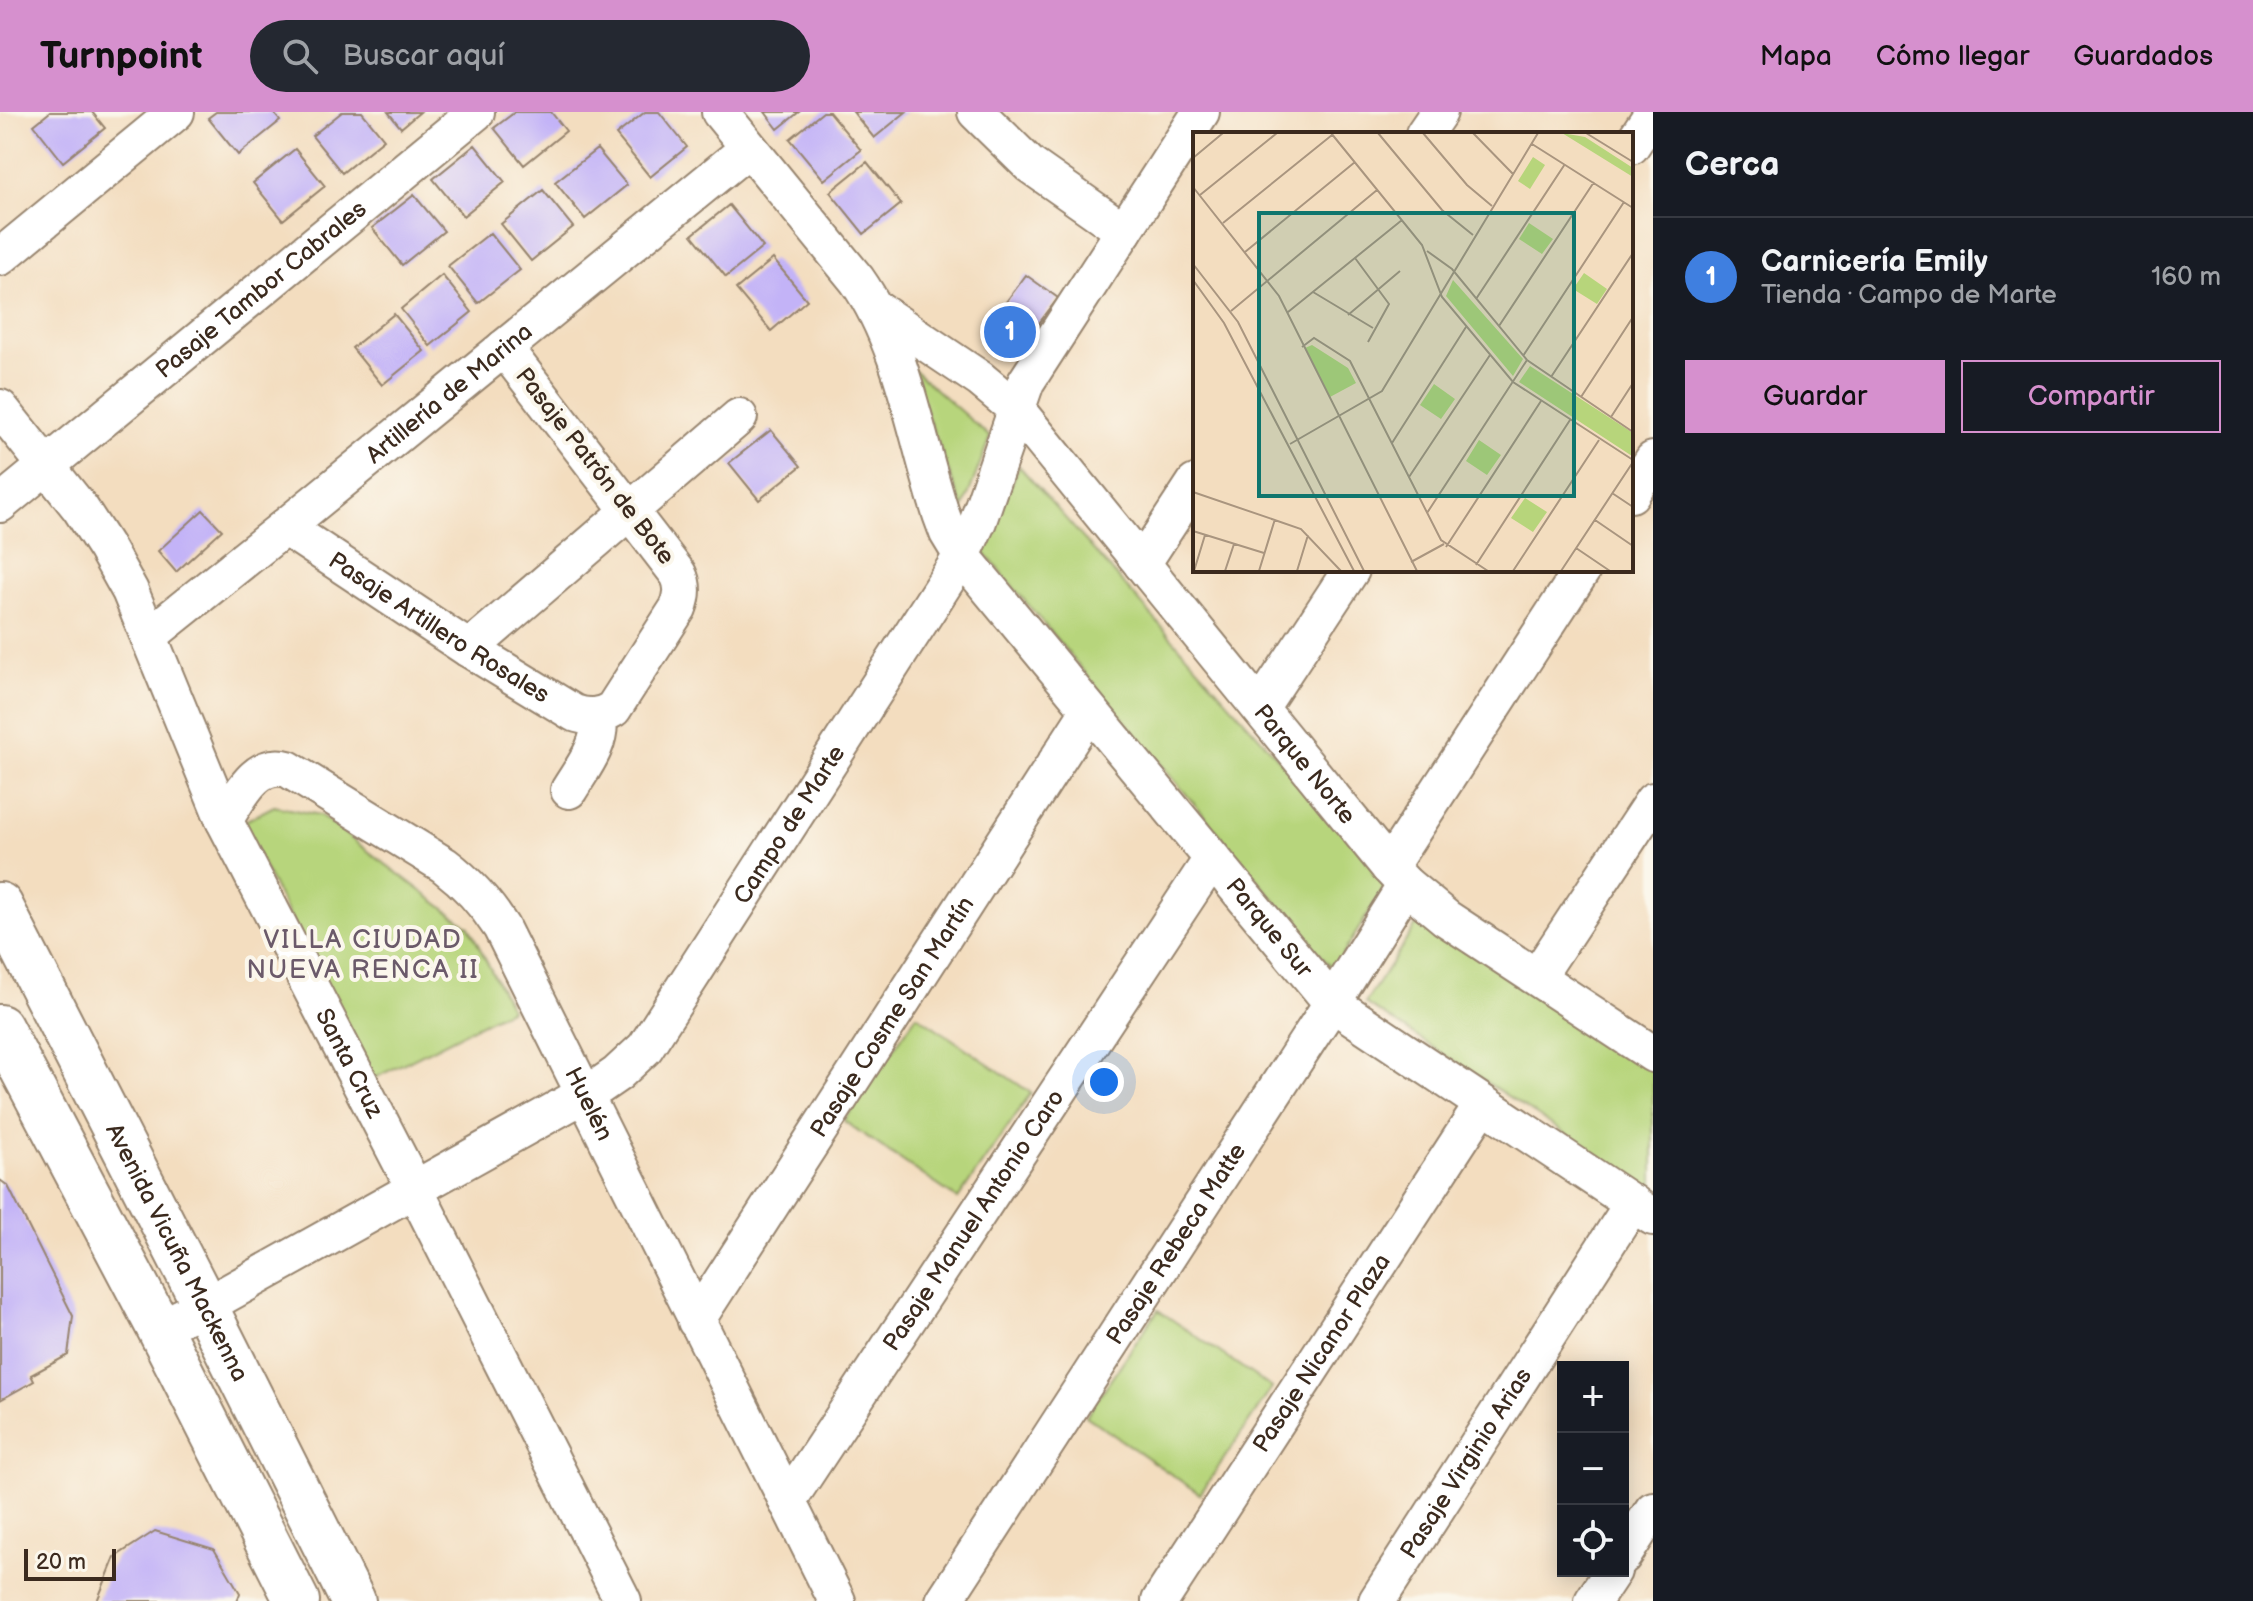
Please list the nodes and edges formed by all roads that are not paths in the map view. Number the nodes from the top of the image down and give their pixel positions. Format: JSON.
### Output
{"nodes":[{"id":1,"x":176,"y":112,"type":"edge"},
{"id":2,"x":476,"y":112,"type":"edge"},
{"id":3,"x":720,"y":112,"type":"edge"},
{"id":4,"x":976,"y":112,"type":"edge"},
{"id":5,"x":1201,"y":112,"type":"edge"},
{"id":6,"x":1439,"y":112,"type":"edge"},
{"id":7,"x":1653,"y":113,"type":"edge"},
{"id":8,"x":1425,"y":132,"type":"edge"},
{"id":9,"x":1633,"y":143,"type":"edge"},
{"id":10,"x":749,"y":148,"type":"junction"},
{"id":11,"x":1124,"y":231,"type":"junction"},
{"id":12,"x":0,"y":257,"type":"edge"},
{"id":13,"x":876,"y":309,"type":"junction"},
{"id":14,"x":504,"y":348,"type":"junction"},
{"id":15,"x":0,"y":408,"type":"edge"},
{"id":16,"x":1016,"y":409,"type":"junction"},
{"id":17,"x":739,"y":417,"type":"dead end"},
{"id":18,"x":1653,"y":460,"type":"edge"},
{"id":19,"x":47,"y":466,"type":"junction"},
{"id":20,"x":1193,"y":486,"type":"edge"},
{"id":21,"x":1633,"y":491,"type":"edge"},
{"id":22,"x":0,"y":504,"type":"edge"},
{"id":23,"x":629,"y":510,"type":"junction"},
{"id":24,"x":285,"y":527,"type":"junction"},
{"id":25,"x":962,"y":556,"type":"junction"},
{"id":26,"x":1142,"y":564,"type":"junction"},
{"id":27,"x":1350,"y":572,"type":"edge"},
{"id":28,"x":1581,"y":572,"type":"edge"},
{"id":29,"x":149,"y":636,"type":"junction"},
{"id":30,"x":469,"y":649,"type":"junction"},
{"id":31,"x":1260,"y":708,"type":"junction"},
{"id":32,"x":1089,"y":711,"type":"junction"},
{"id":33,"x":598,"y":716,"type":"junction"},
{"id":34,"x":569,"y":790,"type":"dead end"},
{"id":35,"x":1653,"y":801,"type":"edge"},
{"id":36,"x":224,"y":820,"type":"junction"},
{"id":37,"x":1212,"y":859,"type":"junction"},
{"id":38,"x":1397,"y":876,"type":"junction"},
{"id":39,"x":0,"y":905,"type":"edge"},
{"id":40,"x":1537,"y":977,"type":"junction"},
{"id":41,"x":1332,"y":1003,"type":"junction"},
{"id":42,"x":0,"y":1027,"type":"edge"},
{"id":43,"x":1653,"y":1054,"type":"edge"},
{"id":44,"x":585,"y":1094,"type":"junction"},
{"id":45,"x":1483,"y":1104,"type":"junction"},
{"id":46,"x":415,"y":1189,"type":"junction"},
{"id":47,"x":1643,"y":1210,"type":"edge"},
{"id":48,"x":205,"y":1306,"type":"junction"},
{"id":49,"x":696,"y":1321,"type":"junction"},
{"id":50,"x":159,"y":1328,"type":"junction"},
{"id":51,"x":787,"y":1502,"type":"junction"},
{"id":52,"x":1653,"y":1510,"type":"edge"},
{"id":53,"x":1629,"y":1547,"type":"edge"},
{"id":54,"x":1609,"y":1577,"type":"edge"},
{"id":55,"x":297,"y":1601,"type":"edge"},
{"id":56,"x":353,"y":1601,"type":"edge"},
{"id":57,"x":623,"y":1601,"type":"edge"},
{"id":58,"x":837,"y":1601,"type":"edge"},
{"id":59,"x":944,"y":1601,"type":"edge"},
{"id":60,"x":1160,"y":1601,"type":"edge"},
{"id":61,"x":1377,"y":1601,"type":"edge"},
{"id":62,"x":1593,"y":1601,"type":"edge"}],
"edges":[{"from":1,"to":12,"type":"street"},
{"from":2,"to":19,"type":"street","name":"Pasaje Tambor Cabrales"},
{"from":3,"to":10,"type":"street"},
{"from":4,"to":11,"type":"street"},
{"from":5,"to":11,"type":"street","name":"Campo de Marte"},
{"from":6,"to":8,"type":"street"},
{"from":7,"to":9,"type":"street"},
{"from":10,"to":13,"type":"street"},
{"from":10,"to":14,"type":"street","name":"Artillería de Marina"},
{"from":11,"to":16,"type":"street","name":"Campo de Marte"},
{"from":13,"to":16,"type":"street","name":"Parque Norte"},
{"from":13,"to":25,"type":"street","name":"Parque Sur"},
{"from":14,"to":23,"type":"street","name":"Pasaje Patrón de Bote"},
{"from":14,"to":24,"type":"street","name":"Artillería de Marina"},
{"from":15,"to":19,"type":"street","name":"Santa Cruz"},
{"from":16,"to":25,"type":"street","name":"Campo de Marte"},
{"from":16,"to":26,"type":"street","name":"Parque Norte"},
{"from":17,"to":23,"type":"street"},
{"from":18,"to":21,"type":"street"},
{"from":19,"to":22,"type":"street","name":"Pasaje Tambor Cabrales"},
{"from":19,"to":29,"type":"street","name":"Santa Cruz"},
{"from":20,"to":26,"type":"street"},
{"from":23,"to":30,"type":"street"},
{"from":23,"to":33,"type":"street","name":"Pasaje Patrón de Bote"},
{"from":24,"to":29,"type":"street","name":"Artillería de Marina"},
{"from":24,"to":30,"type":"street","name":"Pasaje Artillero Rosales"},
{"from":25,"to":32,"type":"street","name":"Parque Sur"},
{"from":25,"to":44,"type":"street","name":"Campo de Marte"},
{"from":26,"to":31,"type":"street","name":"Parque Norte"},
{"from":27,"to":31,"type":"street"},
{"from":28,"to":38,"type":"street","name":"Pasaje Rebeca Matte"},
{"from":29,"to":36,"type":"street","name":"Santa Cruz"},
{"from":30,"to":33,"type":"street","name":"Pasaje Artillero Rosales"},
{"from":31,"to":38,"type":"street","name":"Parque Norte"},
{"from":32,"to":37,"type":"street","name":"Parque Sur"},
{"from":32,"to":49,"type":"street","name":"Pasaje Cosme San Martín"},
{"from":33,"to":34,"type":"street"},
{"from":35,"to":40,"type":"street"},
{"from":36,"to":44,"type":"street","name":"Huelén"},
{"from":36,"to":46,"type":"street","name":"Santa Cruz"},
{"from":37,"to":41,"type":"street","name":"Parque Sur"},
{"from":37,"to":51,"type":"street","name":"Pasaje Manuel Antonio Caro"},
{"from":38,"to":40,"type":"street","name":"Parque Norte"},
{"from":38,"to":41,"type":"street","name":"Pasaje Rebeca Matte"},
{"from":39,"to":48,"type":"street","name":"Avenida Vicuña Mackenna"},
{"from":40,"to":43,"type":"street","name":"Parque Norte"},
{"from":41,"to":45,"type":"street","name":"Parque Sur"},
{"from":41,"to":59,"type":"street","name":"Pasaje Rebeca Matte"},
{"from":42,"to":50,"type":"street"},
{"from":44,"to":46,"type":"street","name":"Campo de Marte"},
{"from":44,"to":49,"type":"street","name":"Huelén"},
{"from":45,"to":47,"type":"street","name":"Parque Sur"},
{"from":45,"to":60,"type":"street","name":"Pasaje Nicanor Plaza"},
{"from":46,"to":48,"type":"street","name":"Campo de Marte"},
{"from":46,"to":57,"type":"street","name":"Santa Cruz"},
{"from":47,"to":61,"type":"street","name":"Pasaje Virginio Arias"},
{"from":48,"to":50,"type":"street","name":"Campo de Marte"},
{"from":48,"to":56,"type":"street","name":"Avenida Vicuña Mackenna"},
{"from":49,"to":51,"type":"street","name":"Huelén"},
{"from":50,"to":55,"type":"street"},
{"from":51,"to":58,"type":"street","name":"Huelén"},
{"from":52,"to":53,"type":"street"},
{"from":54,"to":62,"type":"street"}]}
